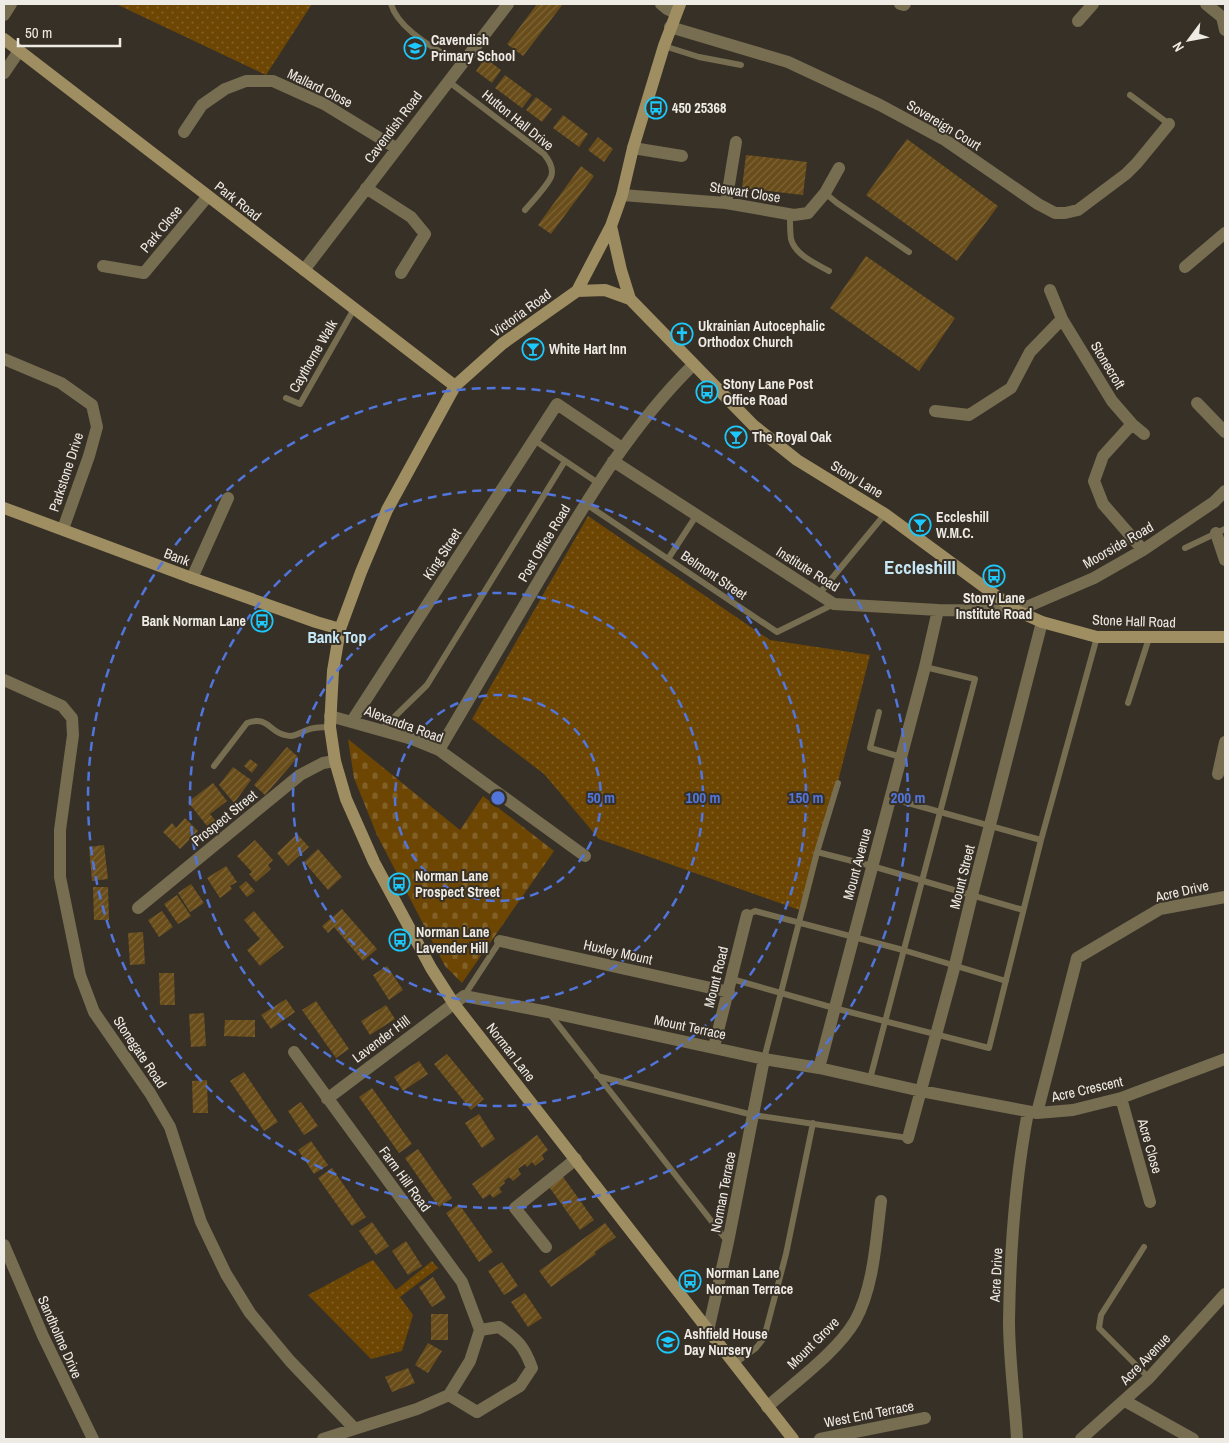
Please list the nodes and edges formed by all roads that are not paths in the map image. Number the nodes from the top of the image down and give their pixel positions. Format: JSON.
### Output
{"nodes":[{"id":1,"x":11,"y":4,"type":"edge"},
{"id":2,"x":391,"y":4,"type":"edge"},
{"id":3,"x":508,"y":4,"type":"edge"},
{"id":4,"x":661,"y":4,"type":"edge"},
{"id":5,"x":900,"y":4,"type":"edge"},
{"id":6,"x":905,"y":4,"type":"edge"},
{"id":7,"x":1093,"y":4,"type":"edge"},
{"id":8,"x":1206,"y":4,"type":"edge"},
{"id":9,"x":678,"y":8,"type":"edge"},
{"id":10,"x":4,"y":15,"type":"edge"},
{"id":11,"x":1078,"y":21,"type":"dead end"},
{"id":12,"x":670,"y":26,"type":"junction"},
{"id":13,"x":1225,"y":30,"type":"edge"},
{"id":14,"x":4,"y":39,"type":"edge"},
{"id":15,"x":664,"y":46,"type":"junction"},
{"id":16,"x":20,"y":51,"type":"junction"},
{"id":17,"x":461,"y":63,"type":"junction"},
{"id":18,"x":741,"y":65,"type":"dead end"},
{"id":19,"x":4,"y":73,"type":"edge"},
{"id":20,"x":448,"y":81,"type":"junction"},
{"id":21,"x":1130,"y":95,"type":"dead end"},
{"id":22,"x":1169,"y":124,"type":"joint"},
{"id":23,"x":184,"y":132,"type":"dead end"},
{"id":24,"x":736,"y":142,"type":"dead end"},
{"id":25,"x":396,"y":148,"type":"junction"},
{"id":26,"x":633,"y":148,"type":"junction"},
{"id":27,"x":682,"y":156,"type":"dead end"},
{"id":28,"x":838,"y":168,"type":"dead end"},
{"id":29,"x":366,"y":188,"type":"junction"},
{"id":30,"x":825,"y":193,"type":"junction"},
{"id":31,"x":622,"y":195,"type":"junction"},
{"id":32,"x":208,"y":196,"type":"junction"},
{"id":33,"x":726,"y":202,"type":"junction"},
{"id":34,"x":525,"y":210,"type":"dead end"},
{"id":35,"x":794,"y":216,"type":"junction"},
{"id":36,"x":611,"y":226,"type":"junction"},
{"id":37,"x":1225,"y":233,"type":"edge"},
{"id":38,"x":909,"y":252,"type":"dead end"},
{"id":39,"x":104,"y":266,"type":"dead end"},
{"id":40,"x":1185,"y":267,"type":"dead end"},
{"id":41,"x":304,"y":270,"type":"junction"},
{"id":42,"x":829,"y":272,"type":"dead end"},
{"id":43,"x":401,"y":273,"type":"dead end"},
{"id":44,"x":1050,"y":290,"type":"dead end"},
{"id":45,"x":577,"y":291,"type":"junction"},
{"id":46,"x":630,"y":299,"type":"junction"},
{"id":47,"x":354,"y":309,"type":"junction"},
{"id":48,"x":1062,"y":319,"type":"junction"},
{"id":49,"x":4,"y":359,"type":"edge"},
{"id":50,"x":693,"y":365,"type":"junction"},
{"id":51,"x":455,"y":386,"type":"junction"},
{"id":52,"x":286,"y":398,"type":"dead end"},
{"id":53,"x":1197,"y":403,"type":"dead end"},
{"id":54,"x":935,"y":411,"type":"dead end"},
{"id":55,"x":1132,"y":424,"type":"junction"},
{"id":56,"x":1225,"y":432,"type":"edge"},
{"id":57,"x":1144,"y":434,"type":"dead end"},
{"id":58,"x":534,"y":440,"type":"junction"},
{"id":59,"x":622,"y":448,"type":"junction"},
{"id":60,"x":565,"y":461,"type":"junction"},
{"id":61,"x":613,"y":462,"type":"junction"},
{"id":62,"x":598,"y":483,"type":"junction"},
{"id":63,"x":1225,"y":491,"type":"edge"},
{"id":64,"x":228,"y":498,"type":"dead end"},
{"id":65,"x":585,"y":503,"type":"junction"},
{"id":66,"x":4,"y":508,"type":"edge"},
{"id":67,"x":885,"y":514,"type":"junction"},
{"id":68,"x":696,"y":516,"type":"junction"},
{"id":69,"x":63,"y":529,"type":"junction"},
{"id":70,"x":1221,"y":531,"type":"edge"},
{"id":71,"x":1185,"y":548,"type":"dead end"},
{"id":72,"x":1142,"y":550,"type":"junction"},
{"id":73,"x":668,"y":559,"type":"junction"},
{"id":74,"x":1225,"y":560,"type":"edge"},
{"id":75,"x":192,"y":578,"type":"junction"},
{"id":76,"x":819,"y":594,"type":"junction"},
{"id":77,"x":834,"y":604,"type":"junction"},
{"id":78,"x":938,"y":610,"type":"junction"},
{"id":79,"x":1017,"y":611,"type":"junction"},
{"id":80,"x":1042,"y":622,"type":"junction"},
{"id":81,"x":340,"y":629,"type":"junction"},
{"id":82,"x":1097,"y":637,"type":"junction"},
{"id":83,"x":1149,"y":638,"type":"junction"},
{"id":84,"x":1225,"y":638,"type":"edge"},
{"id":85,"x":925,"y":667,"type":"junction"},
{"id":86,"x":4,"y":680,"type":"edge"},
{"id":87,"x":1128,"y":703,"type":"dead end"},
{"id":88,"x":879,"y":712,"type":"dead end"},
{"id":89,"x":330,"y":721,"type":"junction"},
{"id":90,"x":352,"y":721,"type":"junction"},
{"id":91,"x":381,"y":730,"type":"junction"},
{"id":92,"x":1225,"y":742,"type":"edge"},
{"id":93,"x":438,"y":750,"type":"junction"},
{"id":94,"x":901,"y":756,"type":"junction"},
{"id":95,"x":335,"y":761,"type":"junction"},
{"id":96,"x":214,"y":766,"type":"dead end"},
{"id":97,"x":1218,"y":774,"type":"dead end"},
{"id":98,"x":838,"y":784,"type":"dead end"},
{"id":99,"x":890,"y":798,"type":"junction"},
{"id":100,"x":940,"y":812,"type":"junction"},
{"id":101,"x":990,"y":826,"type":"junction"},
{"id":102,"x":1041,"y":840,"type":"junction"},
{"id":103,"x":817,"y":852,"type":"junction"},
{"id":104,"x":585,"y":856,"type":"dead end"},
{"id":105,"x":872,"y":866,"type":"junction"},
{"id":106,"x":923,"y":881,"type":"junction"},
{"id":107,"x":972,"y":895,"type":"junction"},
{"id":108,"x":1225,"y":897,"type":"edge"},
{"id":109,"x":138,"y":908,"type":"dead end"},
{"id":110,"x":1023,"y":910,"type":"junction"},
{"id":111,"x":747,"y":915,"type":"joint"},
{"id":112,"x":800,"y":922,"type":"junction"},
{"id":113,"x":854,"y":937,"type":"junction"},
{"id":114,"x":500,"y":941,"type":"joint"},
{"id":115,"x":903,"y":950,"type":"junction"},
{"id":116,"x":956,"y":965,"type":"junction"},
{"id":117,"x":1006,"y":981,"type":"junction"},
{"id":118,"x":730,"y":986,"type":"junction"},
{"id":119,"x":780,"y":993,"type":"junction"},
{"id":120,"x":459,"y":1000,"type":"junction"},
{"id":121,"x":834,"y":1008,"type":"junction"},
{"id":122,"x":548,"y":1012,"type":"junction"},
{"id":123,"x":885,"y":1020,"type":"junction"},
{"id":124,"x":936,"y":1034,"type":"junction"},
{"id":125,"x":714,"y":1047,"type":"junction"},
{"id":126,"x":294,"y":1052,"type":"dead end"},
{"id":127,"x":764,"y":1059,"type":"junction"},
{"id":128,"x":1225,"y":1059,"type":"edge"},
{"id":129,"x":819,"y":1068,"type":"junction"},
{"id":130,"x":597,"y":1076,"type":"junction"},
{"id":131,"x":870,"y":1079,"type":"junction"},
{"id":132,"x":921,"y":1091,"type":"junction"},
{"id":133,"x":1121,"y":1098,"type":"junction"},
{"id":134,"x":327,"y":1099,"type":"junction"},
{"id":135,"x":1033,"y":1113,"type":"junction"},
{"id":136,"x":753,"y":1114,"type":"junction"},
{"id":137,"x":812,"y":1124,"type":"junction"},
{"id":138,"x":908,"y":1138,"type":"joint"},
{"id":139,"x":576,"y":1159,"type":"junction"},
{"id":140,"x":881,"y":1201,"type":"dead end"},
{"id":141,"x":1150,"y":1202,"type":"dead end"},
{"id":142,"x":728,"y":1242,"type":"junction"},
{"id":143,"x":4,"y":1245,"type":"edge"},
{"id":144,"x":546,"y":1247,"type":"dead end"},
{"id":145,"x":1144,"y":1247,"type":"dead end"},
{"id":146,"x":1225,"y":1294,"type":"edge"},
{"id":147,"x":480,"y":1330,"type":"junction"},
{"id":148,"x":708,"y":1331,"type":"junction"},
{"id":149,"x":734,"y":1364,"type":"junction"},
{"id":150,"x":1149,"y":1378,"type":"junction"},
{"id":151,"x":448,"y":1395,"type":"junction"},
{"id":152,"x":1125,"y":1401,"type":"junction"},
{"id":153,"x":768,"y":1407,"type":"junction"},
{"id":154,"x":924,"y":1418,"type":"dead end"},
{"id":155,"x":354,"y":1428,"type":"junction"},
{"id":156,"x":93,"y":1439,"type":"edge"},
{"id":157,"x":322,"y":1439,"type":"edge"},
{"id":158,"x":793,"y":1439,"type":"edge"},
{"id":159,"x":820,"y":1439,"type":"edge"},
{"id":160,"x":1018,"y":1439,"type":"edge"},
{"id":161,"x":1081,"y":1439,"type":"edge"},
{"id":162,"x":1193,"y":1439,"type":"edge"}],
"edges":[{"from":1,"to":10,"type":"street"},
{"from":2,"to":17,"type":"lane"},
{"from":3,"to":17,"type":"street","name":"Cavendish Road"},
{"from":4,"to":9,"type":"street"},
{"from":5,"to":6,"type":"street"},
{"from":7,"to":11,"type":"street"},
{"from":8,"to":13,"type":"street"},
{"from":9,"to":12,"type":"street","name":"Victoria Road"},
{"from":12,"to":15,"type":"street","name":"Victoria Road"},
{"from":12,"to":22,"type":"street","name":"Sovereign Court"},
{"from":14,"to":16,"type":"street","name":"Park Road"},
{"from":15,"to":18,"type":"lane"},
{"from":15,"to":26,"type":"street","name":"Victoria Road"},
{"from":16,"to":19,"type":"street"},
{"from":16,"to":32,"type":"street","name":"Park Road"},
{"from":17,"to":20,"type":"street","name":"Cavendish Road"},
{"from":20,"to":25,"type":"street","name":"Cavendish Road"},
{"from":20,"to":34,"type":"lane","name":"Hutton Hall Drive"},
{"from":21,"to":22,"type":"lane"},
{"from":23,"to":25,"type":"street","name":"Mallard Close"},
{"from":24,"to":33,"type":"street"},
{"from":25,"to":29,"type":"street","name":"Cavendish Road"},
{"from":26,"to":27,"type":"street"},
{"from":26,"to":31,"type":"street","name":"Victoria Road"},
{"from":28,"to":30,"type":"street","name":"Stewart Close"},
{"from":29,"to":41,"type":"street","name":"Cavendish Road"},
{"from":29,"to":43,"type":"street"},
{"from":30,"to":35,"type":"street","name":"Stewart Close"},
{"from":30,"to":38,"type":"lane"},
{"from":31,"to":33,"type":"street","name":"Stewart Close"},
{"from":31,"to":36,"type":"street","name":"Victoria Road"},
{"from":32,"to":39,"type":"street","name":"Park Close"},
{"from":32,"to":41,"type":"street","name":"Park Road"},
{"from":33,"to":35,"type":"street","name":"Stewart Close"},
{"from":35,"to":42,"type":"lane"},
{"from":36,"to":45,"type":"street","name":"Victoria Road"},
{"from":36,"to":46,"type":"street","name":"Stony Lane"},
{"from":37,"to":40,"type":"street"},
{"from":41,"to":47,"type":"street","name":"Park Road"},
{"from":44,"to":48,"type":"street","name":"Stonecroft"},
{"from":45,"to":46,"type":"street","name":"Stony Lane"},
{"from":45,"to":51,"type":"street","name":"Victoria Road"},
{"from":46,"to":50,"type":"street","name":"Stony Lane"},
{"from":47,"to":51,"type":"street","name":"Park Road"},
{"from":47,"to":52,"type":"lane","name":"Caythorne Walk"},
{"from":48,"to":54,"type":"street"},
{"from":48,"to":55,"type":"street","name":"Stonecroft"},
{"from":49,"to":69,"type":"street","name":"Parkstone Drive"},
{"from":50,"to":59,"type":"street","name":"Post Office Road"},
{"from":50,"to":67,"type":"street","name":"Stony Lane"},
{"from":51,"to":81,"type":"street","name":"Victoria Road"},
{"from":53,"to":56,"type":"street"},
{"from":55,"to":57,"type":"street","name":"Stonecroft"},
{"from":55,"to":72,"type":"street"},
{"from":58,"to":59,"type":"street","name":"King Street"},
{"from":58,"to":60,"type":"lane"},
{"from":58,"to":90,"type":"street","name":"King Street"},
{"from":59,"to":61,"type":"street","name":"Post Office Road"},
{"from":60,"to":62,"type":"lane"},
{"from":60,"to":91,"type":"lane"},
{"from":61,"to":62,"type":"street","name":"Post Office Road"},
{"from":61,"to":68,"type":"street","name":"Institute Road"},
{"from":62,"to":65,"type":"street","name":"Post Office Road"},
{"from":63,"to":72,"type":"street","name":"Moorside Road"},
{"from":64,"to":75,"type":"street"},
{"from":65,"to":73,"type":"lane","name":"Belmont Street"},
{"from":65,"to":93,"type":"street","name":"Post Office Road"},
{"from":66,"to":69,"type":"street","name":"Bank"},
{"from":67,"to":76,"type":"lane"},
{"from":67,"to":79,"type":"street","name":"Stony Lane"},
{"from":68,"to":73,"type":"lane"},
{"from":68,"to":76,"type":"street","name":"Institute Road"},
{"from":69,"to":75,"type":"street","name":"Bank"},
{"from":70,"to":71,"type":"lane"},
{"from":70,"to":74,"type":"street"},
{"from":72,"to":79,"type":"street","name":"Moorside Road"},
{"from":73,"to":77,"type":"lane","name":"Belmont Street"},
{"from":75,"to":81,"type":"street","name":"Bank"},
{"from":76,"to":77,"type":"street","name":"Institute Road"},
{"from":77,"to":78,"type":"street","name":"Institute Road"},
{"from":78,"to":79,"type":"street","name":"Institute Road"},
{"from":78,"to":85,"type":"street","name":"Mount Avenue"},
{"from":79,"to":80,"type":"street","name":"Stony Lane"},
{"from":80,"to":82,"type":"street","name":"Stone Hall Road"},
{"from":80,"to":101,"type":"street","name":"Mount Street"},
{"from":81,"to":89,"type":"street","name":"Norman Lane"},
{"from":82,"to":83,"type":"street","name":"Stone Hall Road"},
{"from":82,"to":102,"type":"lane"},
{"from":83,"to":84,"type":"street","name":"Stone Hall Road"},
{"from":83,"to":87,"type":"lane"},
{"from":85,"to":94,"type":"street","name":"Mount Avenue"},
{"from":85,"to":100,"type":"lane"},
{"from":86,"to":155,"type":"street","name":"Stonegate Road"},
{"from":88,"to":94,"type":"lane"},
{"from":89,"to":90,"type":"street","name":"Alexandra Road"},
{"from":89,"to":95,"type":"street","name":"Norman Lane"},
{"from":89,"to":96,"type":"lane"},
{"from":90,"to":91,"type":"street","name":"Alexandra Road"},
{"from":91,"to":93,"type":"street","name":"Alexandra Road"},
{"from":92,"to":97,"type":"street"},
{"from":93,"to":104,"type":"street","name":"Alexandra Road"},
{"from":94,"to":99,"type":"street","name":"Mount Avenue"},
{"from":95,"to":109,"type":"street","name":"Prospect Street"},
{"from":95,"to":120,"type":"street","name":"Norman Lane"},
{"from":98,"to":103,"type":"lane"},
{"from":99,"to":100,"type":"lane"},
{"from":99,"to":105,"type":"street","name":"Mount Avenue"},
{"from":100,"to":101,"type":"lane"},
{"from":100,"to":106,"type":"lane"},
{"from":101,"to":102,"type":"lane"},
{"from":101,"to":107,"type":"street","name":"Mount Street"},
{"from":102,"to":110,"type":"lane"},
{"from":103,"to":105,"type":"lane"},
{"from":103,"to":112,"type":"lane"},
{"from":105,"to":106,"type":"lane"},
{"from":105,"to":113,"type":"street","name":"Mount Avenue"},
{"from":106,"to":107,"type":"lane"},
{"from":106,"to":115,"type":"lane"},
{"from":107,"to":110,"type":"lane"},
{"from":107,"to":116,"type":"street","name":"Mount Street"},
{"from":108,"to":135,"type":"street","name":"Acre Drive"},
{"from":110,"to":117,"type":"lane"},
{"from":111,"to":112,"type":"lane"},
{"from":111,"to":118,"type":"street","name":"Mount Road"},
{"from":112,"to":113,"type":"lane"},
{"from":112,"to":119,"type":"lane"},
{"from":113,"to":115,"type":"lane"},
{"from":113,"to":121,"type":"street","name":"Mount Avenue"},
{"from":114,"to":118,"type":"street","name":"Huxley Mount"},
{"from":114,"to":120,"type":"lane"},
{"from":115,"to":116,"type":"lane"},
{"from":115,"to":123,"type":"lane"},
{"from":116,"to":117,"type":"lane"},
{"from":116,"to":124,"type":"street","name":"Mount Street"},
{"from":117,"to":124,"type":"lane"},
{"from":118,"to":119,"type":"lane"},
{"from":118,"to":125,"type":"street","name":"Mount Road"},
{"from":119,"to":121,"type":"lane"},
{"from":119,"to":127,"type":"lane"},
{"from":120,"to":122,"type":"street","name":"Mount Terrace"},
{"from":120,"to":134,"type":"street","name":"Lavender Hill"},
{"from":120,"to":139,"type":"street","name":"Norman Lane"},
{"from":121,"to":123,"type":"lane"},
{"from":121,"to":129,"type":"street","name":"Mount Avenue"},
{"from":122,"to":125,"type":"street","name":"Mount Terrace"},
{"from":122,"to":130,"type":"lane"},
{"from":123,"to":124,"type":"lane"},
{"from":123,"to":131,"type":"lane"},
{"from":124,"to":132,"type":"street","name":"Mount Street"},
{"from":125,"to":127,"type":"street","name":"Mount Terrace"},
{"from":126,"to":134,"type":"street","name":"Farm Hill Road"},
{"from":127,"to":129,"type":"street","name":"Mount Terrace"},
{"from":127,"to":136,"type":"street","name":"Norman Terrace"},
{"from":128,"to":133,"type":"street","name":"Acre Crescent"},
{"from":129,"to":131,"type":"street","name":"Mount Terrace"},
{"from":130,"to":136,"type":"lane"},
{"from":130,"to":142,"type":"lane"},
{"from":131,"to":132,"type":"street","name":"Mount Terrace"},
{"from":132,"to":135,"type":"street","name":"Acre Crescent"},
{"from":132,"to":138,"type":"street","name":"Mount Street"},
{"from":133,"to":135,"type":"street","name":"Acre Crescent"},
{"from":133,"to":141,"type":"street","name":"Acre Close"},
{"from":134,"to":147,"type":"street","name":"Farm Hill Road"},
{"from":135,"to":160,"type":"street","name":"Acre Drive"},
{"from":136,"to":137,"type":"lane"},
{"from":136,"to":142,"type":"street","name":"Norman Terrace"},
{"from":137,"to":138,"type":"lane"},
{"from":137,"to":149,"type":"lane"},
{"from":139,"to":144,"type":"street"},
{"from":139,"to":148,"type":"street","name":"Norman Lane"},
{"from":140,"to":153,"type":"street","name":"Mount Grove"},
{"from":142,"to":148,"type":"street","name":"Norman Terrace"},
{"from":143,"to":156,"type":"street","name":"Sandholme Drive"},
{"from":145,"to":150,"type":"lane"},
{"from":146,"to":150,"type":"street","name":"Acre Avenue"},
{"from":147,"to":151,"type":"street"},
{"from":147,"to":151,"type":"street"},
{"from":148,"to":149,"type":"street","name":"Norman Lane"},
{"from":149,"to":153,"type":"street","name":"Norman Lane"},
{"from":150,"to":152,"type":"street","name":"Acre Avenue"},
{"from":151,"to":155,"type":"street"},
{"from":152,"to":161,"type":"street","name":"Acre Avenue"},
{"from":152,"to":162,"type":"street"},
{"from":153,"to":158,"type":"street","name":"Norman Lane"},
{"from":154,"to":159,"type":"street","name":"West End Terrace"},
{"from":155,"to":157,"type":"street"}]}
